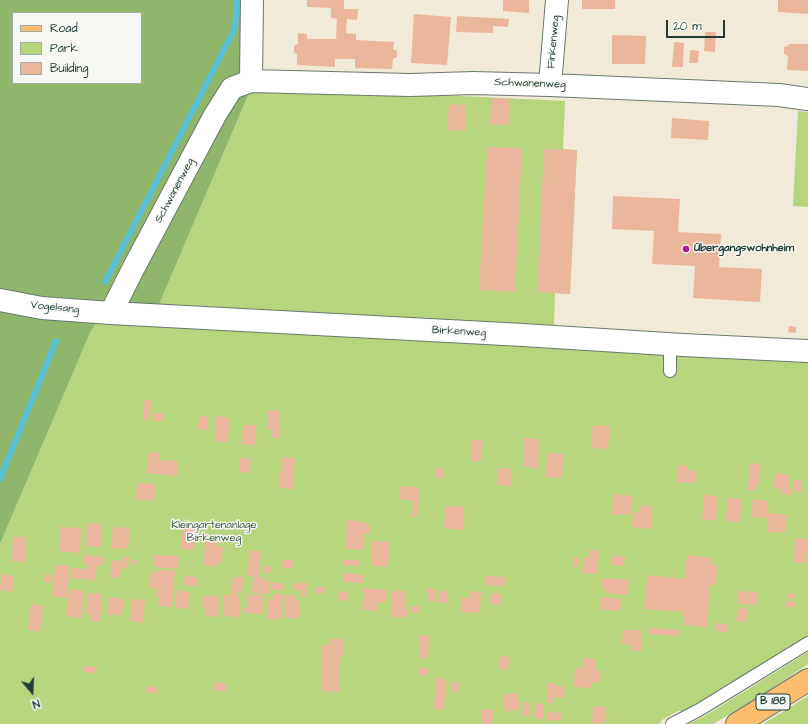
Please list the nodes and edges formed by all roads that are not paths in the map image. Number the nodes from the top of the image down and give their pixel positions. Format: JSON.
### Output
{"nodes":[{"id":1,"x":252,"y":0,"type":"edge"},
{"id":2,"x":557,"y":0,"type":"edge"},
{"id":3,"x":251,"y":81,"type":"junction"},
{"id":4,"x":550,"y":85,"type":"junction"},
{"id":5,"x":808,"y":99,"type":"edge"},
{"id":6,"x":0,"y":300,"type":"edge"},
{"id":7,"x":111,"y":313,"type":"junction"},
{"id":8,"x":670,"y":345,"type":"junction"},
{"id":9,"x":808,"y":351,"type":"edge"},
{"id":10,"x":670,"y":372,"type":"dead end"},
{"id":11,"x":808,"y":643,"type":"edge"},
{"id":12,"x":808,"y":680,"type":"edge"},
{"id":13,"x":672,"y":724,"type":"edge"},
{"id":14,"x":737,"y":724,"type":"edge"}],
"edges":[{"from":1,"to":3,"type":"street"},
{"from":2,"to":4,"type":"street","name":"Finkenweg"},
{"from":3,"to":4,"type":"street","name":"Schwanenweg"},
{"from":3,"to":7,"type":"street","name":"Schwanenweg"},
{"from":4,"to":5,"type":"street","name":"Schwanenweg"},
{"from":6,"to":7,"type":"street","name":"Vogelsang"},
{"from":7,"to":8,"type":"street","name":"Birkenweg"},
{"from":8,"to":9,"type":"street","name":"Birkenweg"},
{"from":8,"to":10,"type":"lane"},
{"from":11,"to":13,"type":"lane"},
{"from":12,"to":14,"type":"main road","number":"B 188"}]}
